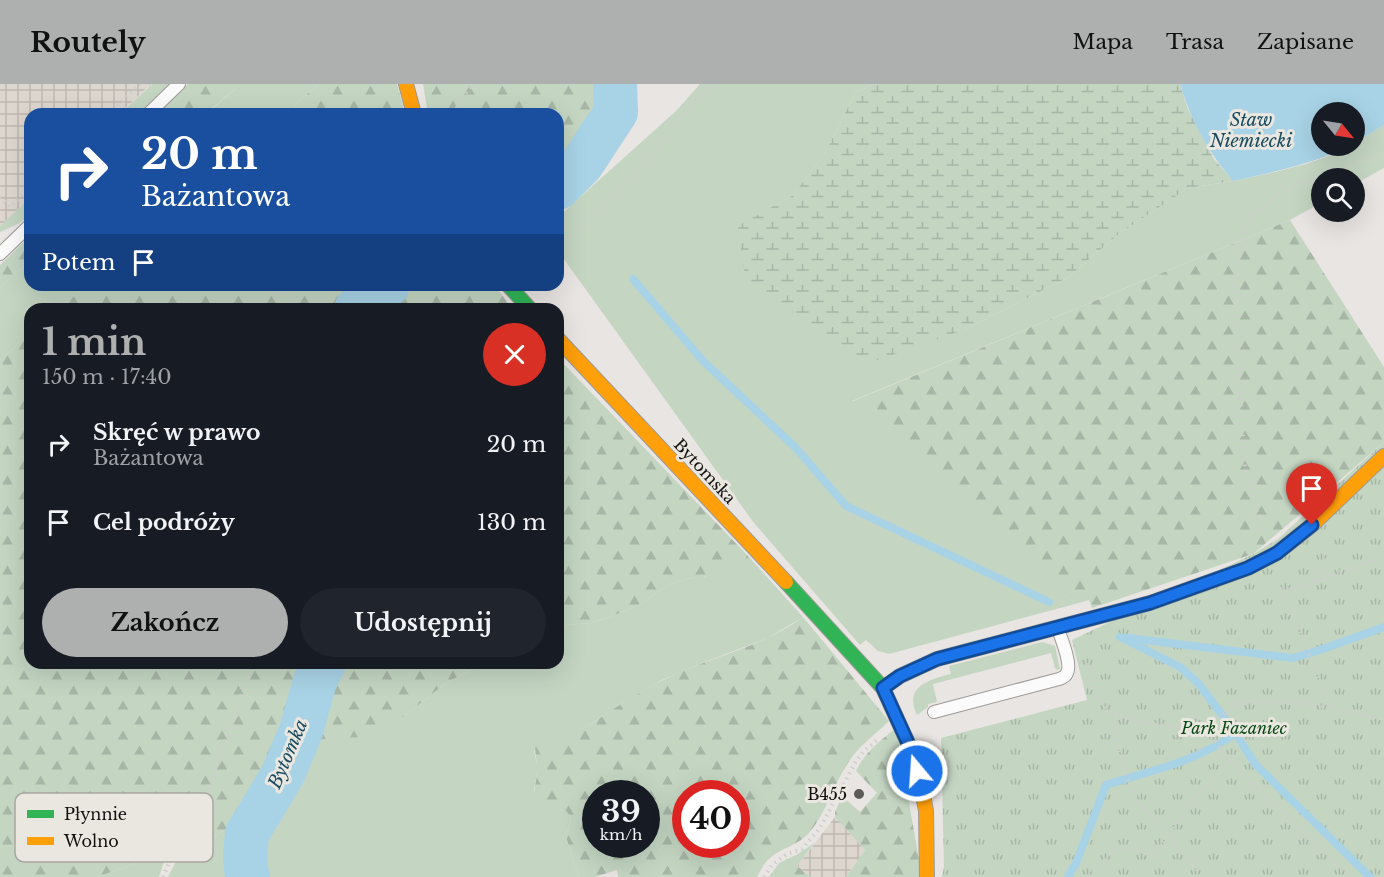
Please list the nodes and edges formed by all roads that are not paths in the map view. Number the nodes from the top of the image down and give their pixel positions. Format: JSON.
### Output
{"nodes":[{"id":1,"x":179,"y":84,"type":"edge"},
{"id":2,"x":406,"y":84,"type":"edge"},
{"id":3,"x":154,"y":108,"type":"edge"},
{"id":4,"x":412,"y":108,"type":"edge"},
{"id":5,"x":24,"y":231,"type":"edge"},
{"id":6,"x":0,"y":254,"type":"edge"},
{"id":7,"x":514,"y":291,"type":"edge"},
{"id":8,"x":524,"y":303,"type":"edge"},
{"id":9,"x":564,"y":345,"type":"edge"},
{"id":10,"x":1384,"y":456,"type":"edge"},
{"id":11,"x":1058,"y":627,"type":"junction"},
{"id":12,"x":883,"y":688,"type":"junction"},
{"id":13,"x":934,"y":712,"type":"dead end"},
{"id":14,"x":927,"y":877,"type":"edge"}],
"edges":[{"from":1,"to":3,"type":"lane"},
{"from":2,"to":4,"type":"street"},
{"from":5,"to":6,"type":"lane"},
{"from":7,"to":8,"type":"street"},
{"from":9,"to":12,"type":"street","name":"Bytomska"},
{"from":10,"to":11,"type":"street"},
{"from":11,"to":12,"type":"street"},
{"from":11,"to":13,"type":"lane"},
{"from":12,"to":14,"type":"street","name":"Bytomska"}]}
